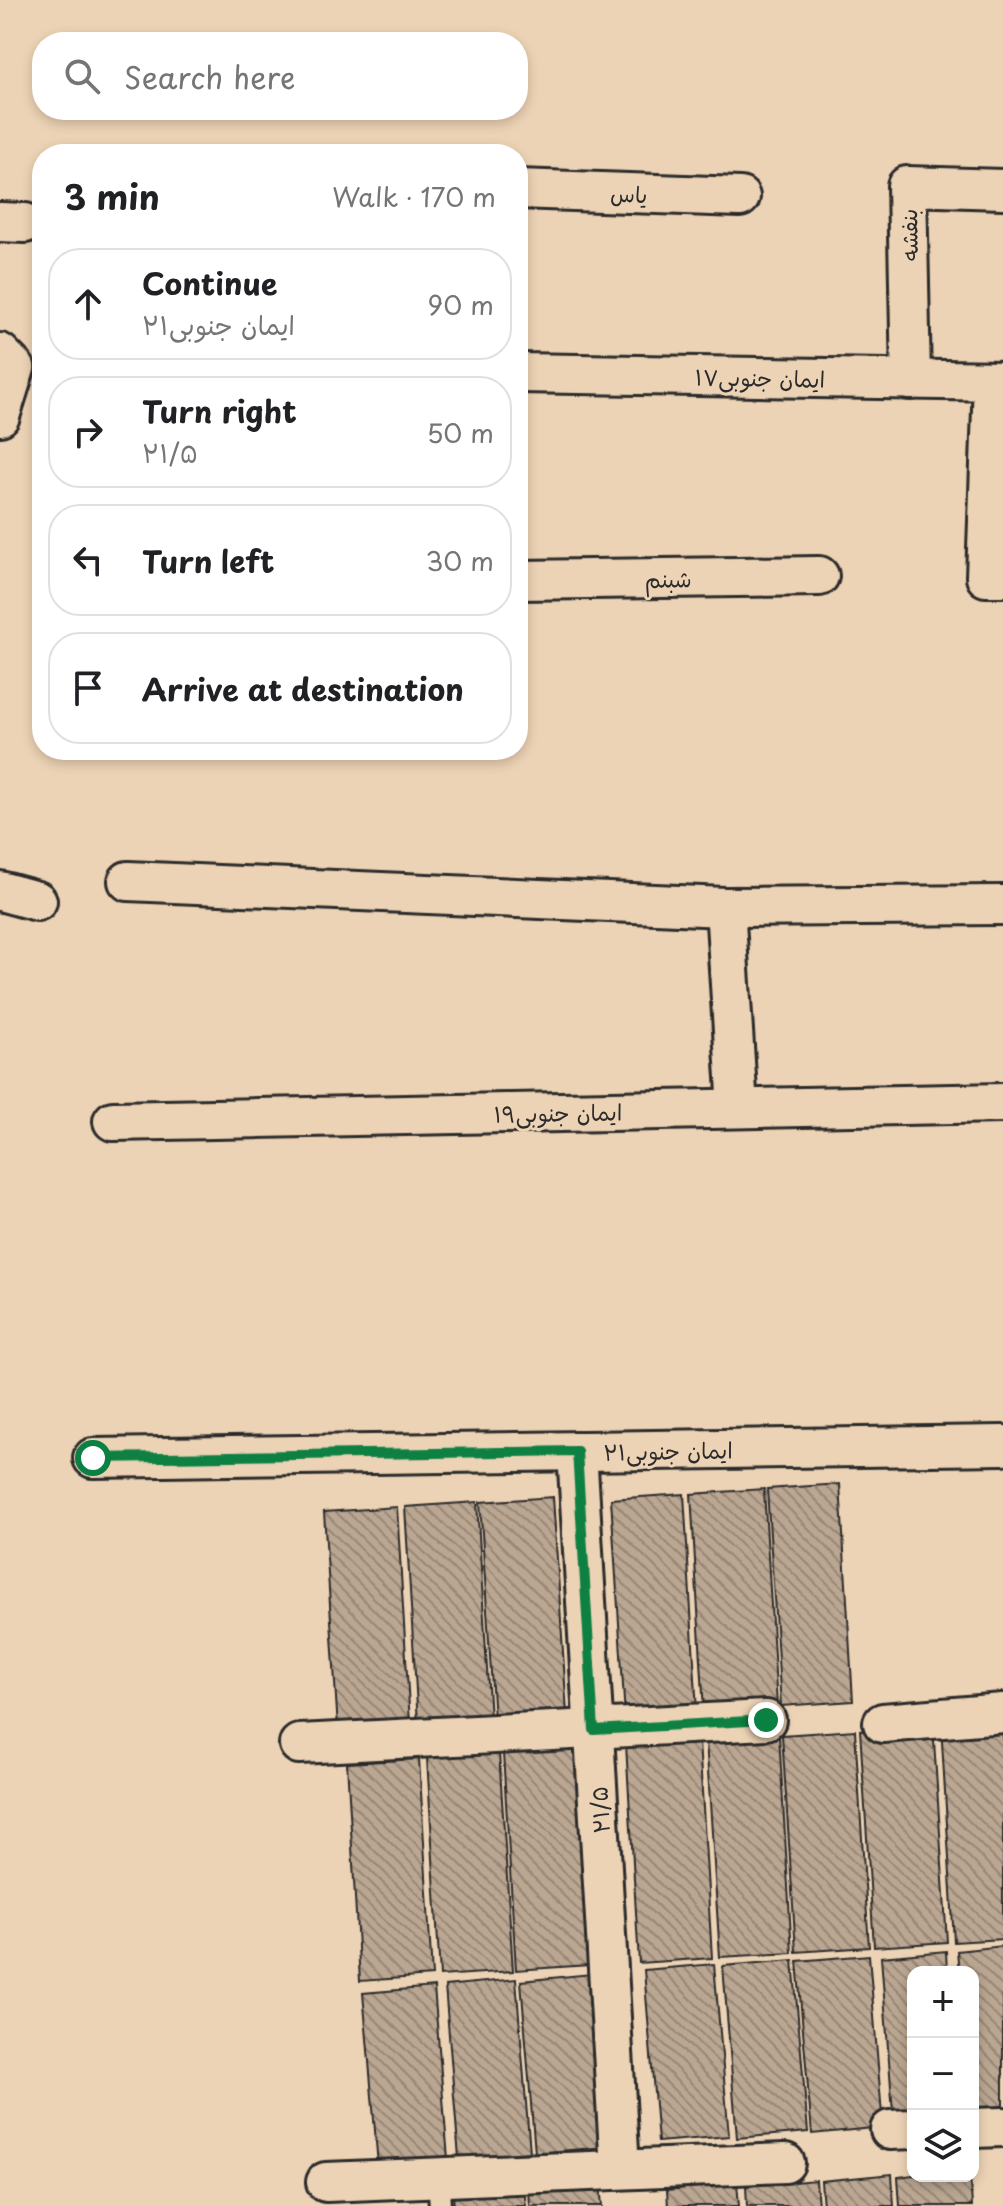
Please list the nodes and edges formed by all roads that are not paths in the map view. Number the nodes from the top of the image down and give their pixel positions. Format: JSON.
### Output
{"nodes":[{"id":1,"x":528,"y":189,"type":"edge"},
{"id":2,"x":1003,"y":189,"type":"edge"},
{"id":3,"x":740,"y":197,"type":"dead end"},
{"id":4,"x":0,"y":353,"type":"edge"},
{"id":5,"x":528,"y":373,"type":"edge"},
{"id":6,"x":911,"y":380,"type":"junction"},
{"id":7,"x":998,"y":381,"type":"edge"},
{"id":8,"x":0,"y":416,"type":"edge"},
{"id":9,"x":819,"y":576,"type":"dead end"},
{"id":10,"x":1003,"y":577,"type":"edge"},
{"id":11,"x":528,"y":580,"type":"edge"},
{"id":12,"x":128,"y":881,"type":"dead end"},
{"id":13,"x":0,"y":891,"type":"edge"},
{"id":14,"x":37,"y":901,"type":"dead end"},
{"id":15,"x":1003,"y":905,"type":"edge"},
{"id":16,"x":725,"y":907,"type":"junction"},
{"id":17,"x":1003,"y":1103,"type":"edge"},
{"id":18,"x":738,"y":1108,"type":"junction"},
{"id":19,"x":113,"y":1121,"type":"dead end"},
{"id":20,"x":1003,"y":1445,"type":"edge"},
{"id":21,"x":577,"y":1451,"type":"junction"},
{"id":22,"x":93,"y":1458,"type":"dead end"},
{"id":23,"x":1003,"y":1713,"type":"edge"},
{"id":24,"x":766,"y":1720,"type":"dead end"},
{"id":25,"x":883,"y":1723,"type":"dead end"},
{"id":26,"x":594,"y":1730,"type":"junction"},
{"id":27,"x":299,"y":1744,"type":"dead end"},
{"id":28,"x":1003,"y":2127,"type":"edge"},
{"id":29,"x":979,"y":2128,"type":"edge"},
{"id":30,"x":785,"y":2163,"type":"dead end"},
{"id":31,"x":620,"y":2168,"type":"junction"},
{"id":32,"x":326,"y":2182,"type":"dead end"},
{"id":33,"x":439,"y":2192,"type":"edge"}],
"edges":[{"from":1,"to":3,"type":"street","name":"یاس"},
{"from":2,"to":6,"type":"street","name":"بنفشه"},
{"from":4,"to":8,"type":"street"},
{"from":5,"to":6,"type":"street","name":"ایمان جنوبی۱۷"},
{"from":6,"to":7,"type":"street","name":"ایمان جنوبی۱۷"},
{"from":7,"to":10,"type":"street"},
{"from":9,"to":11,"type":"street","name":"شبنم"},
{"from":12,"to":16,"type":"street"},
{"from":13,"to":14,"type":"street"},
{"from":15,"to":16,"type":"street"},
{"from":16,"to":18,"type":"street"},
{"from":17,"to":18,"type":"street","name":"ایمان جنوبی۱۹"},
{"from":18,"to":19,"type":"street","name":"ایمان جنوبی۱۹"},
{"from":20,"to":21,"type":"street","name":"ایمان جنوبی۲۱"},
{"from":21,"to":22,"type":"street","name":"ایمان جنوبی۲۱"},
{"from":21,"to":26,"type":"street","name":"۲۱/۵"},
{"from":23,"to":25,"type":"street"},
{"from":24,"to":26,"type":"street"},
{"from":26,"to":27,"type":"street"},
{"from":26,"to":31,"type":"street","name":"۲۱/۵"},
{"from":28,"to":29,"type":"street"},
{"from":30,"to":31,"type":"street"},
{"from":31,"to":33,"type":"street"},
{"from":32,"to":33,"type":"street"}]}
